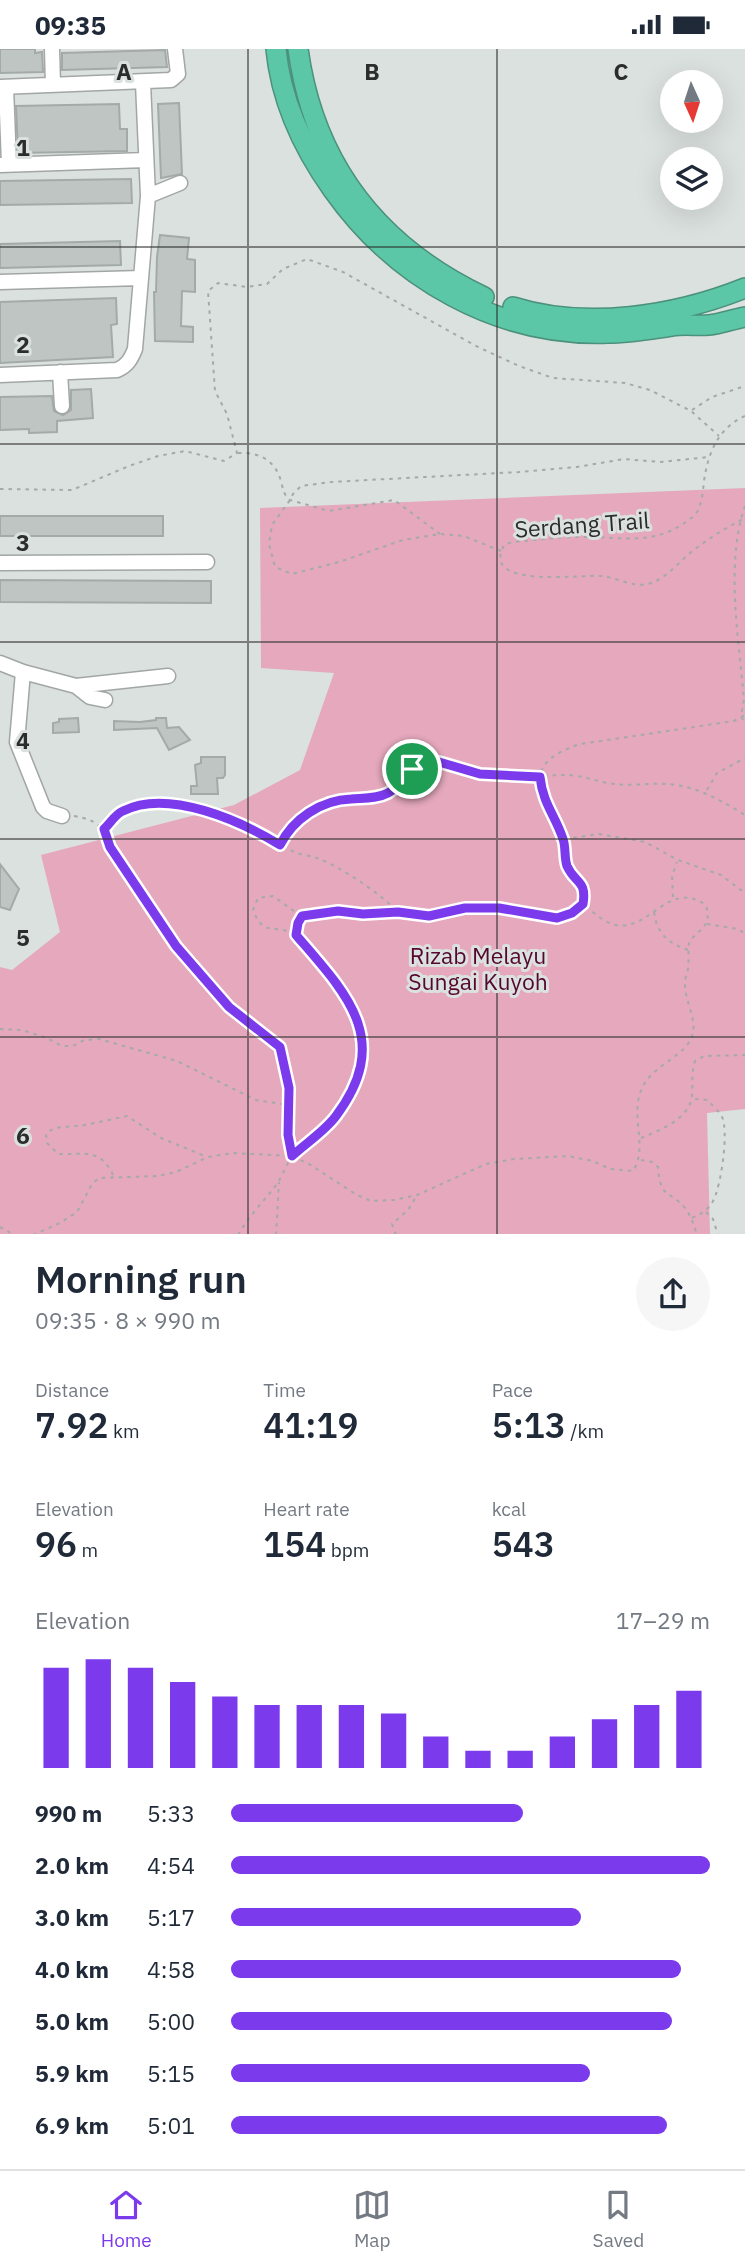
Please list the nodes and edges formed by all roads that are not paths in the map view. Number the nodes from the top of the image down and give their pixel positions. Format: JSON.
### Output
{"nodes":[{"id":1,"x":52,"y":49,"type":"edge"},
{"id":2,"x":175,"y":49,"type":"edge"},
{"id":3,"x":276,"y":49,"type":"edge"},
{"id":4,"x":298,"y":49,"type":"edge"},
{"id":5,"x":143,"y":83,"type":"junction"},
{"id":6,"x":53,"y":85,"type":"junction"},
{"id":7,"x":3,"y":87,"type":"edge"},
{"id":8,"x":146,"y":160,"type":"junction"},
{"id":9,"x":4,"y":165,"type":"edge"},
{"id":10,"x":180,"y":183,"type":"dead end"},
{"id":11,"x":148,"y":195,"type":"junction"},
{"id":12,"x":141,"y":278,"type":"junction"},
{"id":13,"x":0,"y":282,"type":"edge"},
{"id":14,"x":743,"y":291,"type":"edge"},
{"id":15,"x":745,"y":317,"type":"edge"},
{"id":16,"x":675,"y":325,"type":"junction"},
{"id":17,"x":60,"y":372,"type":"junction"},
{"id":18,"x":0,"y":375,"type":"edge"},
{"id":19,"x":62,"y":406,"type":"dead end"},
{"id":20,"x":207,"y":562,"type":"dead end"},
{"id":21,"x":0,"y":563,"type":"edge"},
{"id":22,"x":0,"y":663,"type":"edge"},
{"id":23,"x":23,"y":672,"type":"junction"},
{"id":24,"x":168,"y":676,"type":"dead end"},
{"id":25,"x":76,"y":686,"type":"junction"},
{"id":26,"x":105,"y":700,"type":"dead end"},
{"id":27,"x":62,"y":816,"type":"road end"}],
"edges":[{"from":1,"to":6,"type":"street"},
{"from":2,"to":5,"type":"street"},
{"from":3,"to":16,"type":"highway"},
{"from":4,"to":14,"type":"highway"},
{"from":5,"to":6,"type":"street"},
{"from":5,"to":8,"type":"street"},
{"from":6,"to":7,"type":"street"},
{"from":7,"to":9,"type":"street"},
{"from":8,"to":9,"type":"street"},
{"from":8,"to":11,"type":"street"},
{"from":10,"to":11,"type":"street"},
{"from":11,"to":12,"type":"street"},
{"from":12,"to":13,"type":"street"},
{"from":12,"to":17,"type":"street"},
{"from":14,"to":16,"type":"highway"},
{"from":15,"to":16,"type":"highway"},
{"from":17,"to":18,"type":"street"},
{"from":17,"to":19,"type":"street"},
{"from":20,"to":21,"type":"street"},
{"from":22,"to":23,"type":"street"},
{"from":23,"to":25,"type":"street"},
{"from":23,"to":27,"type":"street"},
{"from":24,"to":25,"type":"street"},
{"from":25,"to":26,"type":"street"}]}
